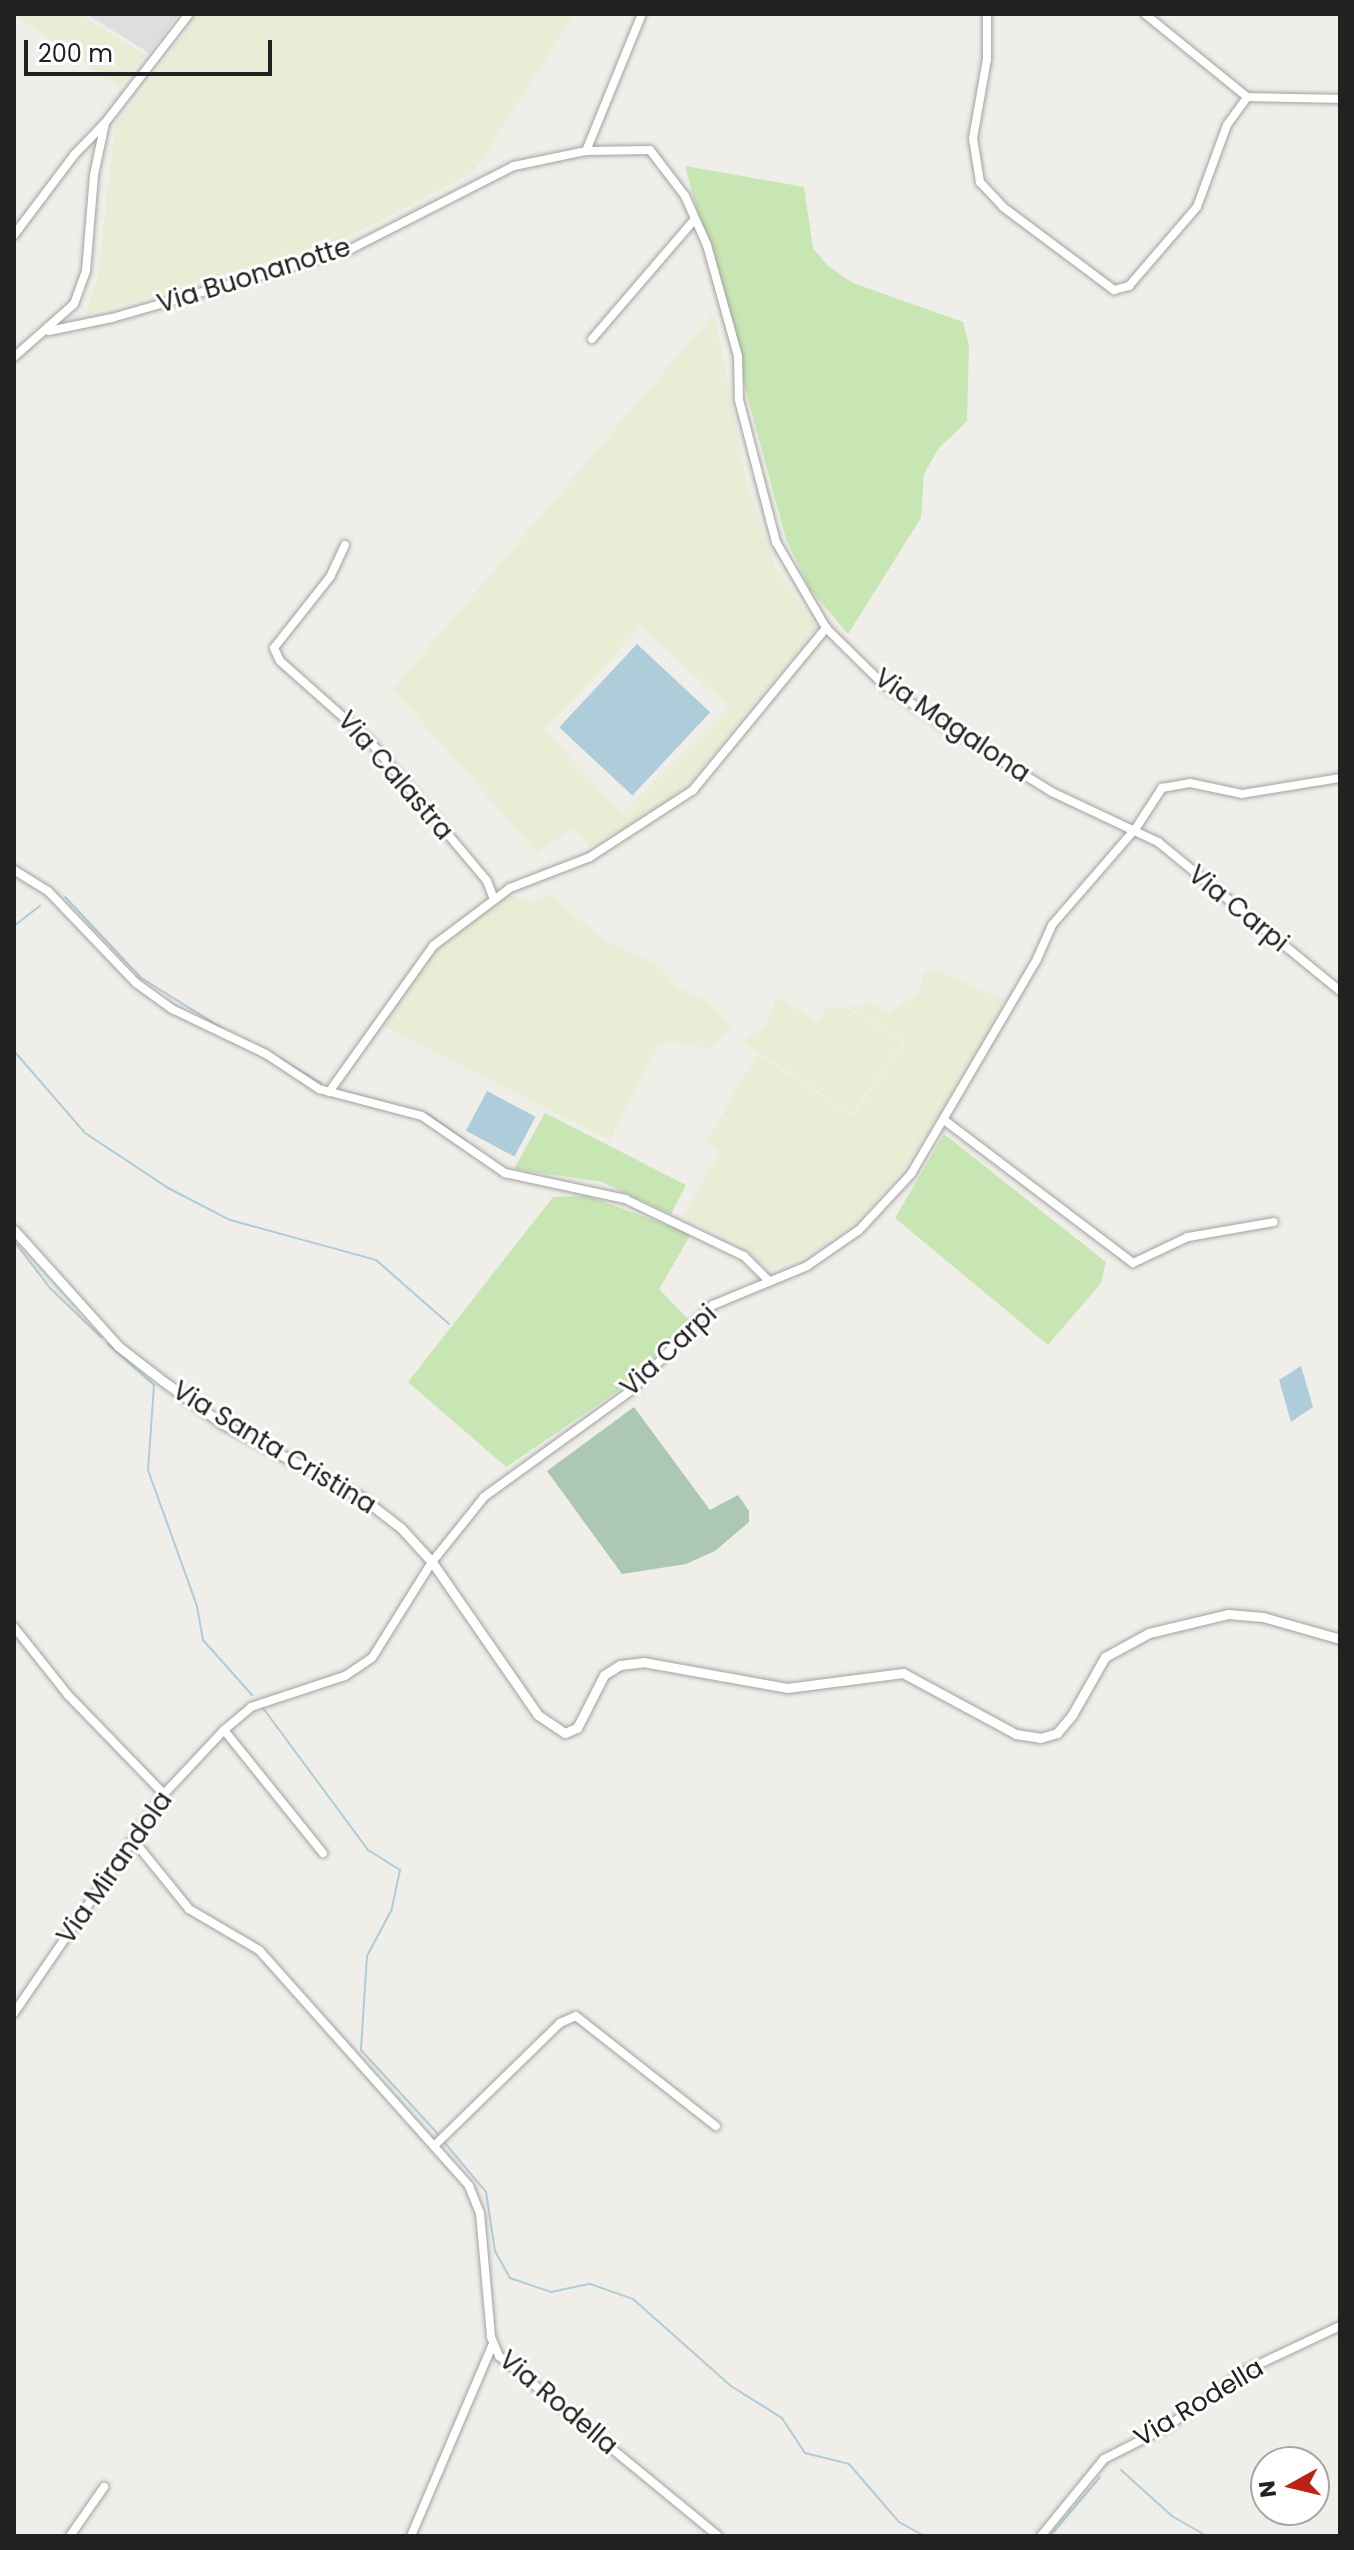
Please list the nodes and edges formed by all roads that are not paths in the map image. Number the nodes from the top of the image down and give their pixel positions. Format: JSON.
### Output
{"nodes":[{"id":1,"x":189,"y":14,"type":"edge"},
{"id":2,"x":642,"y":14,"type":"edge"},
{"id":3,"x":987,"y":14,"type":"edge"},
{"id":4,"x":1145,"y":14,"type":"edge"},
{"id":5,"x":1247,"y":97,"type":"junction"},
{"id":6,"x":1340,"y":99,"type":"edge"},
{"id":7,"x":105,"y":123,"type":"junction"},
{"id":8,"x":650,"y":150,"type":"joint"},
{"id":9,"x":586,"y":151,"type":"junction"},
{"id":10,"x":695,"y":219,"type":"junction"},
{"id":11,"x":14,"y":235,"type":"edge"},
{"id":12,"x":49,"y":331,"type":"junction"},
{"id":13,"x":592,"y":339,"type":"dead end"},
{"id":14,"x":14,"y":357,"type":"edge"},
{"id":15,"x":345,"y":545,"type":"dead end"},
{"id":16,"x":826,"y":628,"type":"junction"},
{"id":17,"x":1340,"y":778,"type":"edge"},
{"id":18,"x":1136,"y":828,"type":"junction"},
{"id":19,"x":14,"y":870,"type":"edge"},
{"id":20,"x":494,"y":899,"type":"junction"},
{"id":21,"x":1340,"y":991,"type":"edge"},
{"id":22,"x":329,"y":1092,"type":"junction"},
{"id":23,"x":944,"y":1120,"type":"junction"},
{"id":24,"x":1274,"y":1222,"type":"dead end"},
{"id":25,"x":14,"y":1230,"type":"edge"},
{"id":26,"x":768,"y":1280,"type":"junction"},
{"id":27,"x":432,"y":1562,"type":"junction"},
{"id":28,"x":14,"y":1627,"type":"edge"},
{"id":29,"x":1340,"y":1639,"type":"edge"},
{"id":30,"x":224,"y":1730,"type":"junction"},
{"id":31,"x":164,"y":1794,"type":"junction"},
{"id":32,"x":134,"y":1841,"type":"junction"},
{"id":33,"x":323,"y":1853,"type":"dead end"},
{"id":34,"x":14,"y":2013,"type":"edge"},
{"id":35,"x":716,"y":2126,"type":"dead end"},
{"id":36,"x":434,"y":2146,"type":"junction"},
{"id":37,"x":1340,"y":2326,"type":"edge"},
{"id":38,"x":492,"y":2346,"type":"junction"},
{"id":39,"x":104,"y":2487,"type":"dead end"},
{"id":40,"x":70,"y":2536,"type":"edge"},
{"id":41,"x":411,"y":2536,"type":"edge"},
{"id":42,"x":718,"y":2536,"type":"edge"},
{"id":43,"x":1041,"y":2536,"type":"edge"}],
"edges":[{"from":1,"to":7,"type":"street"},
{"from":2,"to":9,"type":"street"},
{"from":3,"to":5,"type":"street"},
{"from":4,"to":5,"type":"street"},
{"from":5,"to":6,"type":"street"},
{"from":7,"to":11,"type":"street"},
{"from":7,"to":12,"type":"street"},
{"from":8,"to":9,"type":"street","name":"Via Buonanotte"},
{"from":8,"to":10,"type":"street","name":"Via Magalona"},
{"from":9,"to":12,"type":"street","name":"Via Buonanotte"},
{"from":10,"to":13,"type":"street"},
{"from":10,"to":16,"type":"street","name":"Via Magalona"},
{"from":12,"to":14,"type":"street"},
{"from":15,"to":20,"type":"street","name":"Via Calastra"},
{"from":16,"to":18,"type":"street","name":"Via Magalona"},
{"from":16,"to":20,"type":"street"},
{"from":17,"to":18,"type":"street","name":"Via Carpi"},
{"from":18,"to":21,"type":"street","name":"Via Carpi"},
{"from":18,"to":23,"type":"street","name":"Via Carpi"},
{"from":19,"to":22,"type":"street"},
{"from":20,"to":22,"type":"street"},
{"from":22,"to":26,"type":"street"},
{"from":23,"to":24,"type":"street"},
{"from":23,"to":26,"type":"street","name":"Via Carpi"},
{"from":25,"to":27,"type":"street","name":"Via Santa Cristina"},
{"from":26,"to":27,"type":"street","name":"Via Carpi"},
{"from":27,"to":29,"type":"street","name":"Via Santa Cristina"},
{"from":27,"to":30,"type":"street","name":"Via Mirandola"},
{"from":28,"to":31,"type":"street"},
{"from":30,"to":31,"type":"street","name":"Via Mirandola"},
{"from":30,"to":33,"type":"street"},
{"from":31,"to":32,"type":"street","name":"Via Mirandola"},
{"from":32,"to":34,"type":"street","name":"Via Mirandola"},
{"from":32,"to":36,"type":"street","name":"Via Rodella"},
{"from":35,"to":36,"type":"street"},
{"from":36,"to":38,"type":"street","name":"Via Rodella"},
{"from":37,"to":43,"type":"street","name":"Via Rodella"},
{"from":38,"to":41,"type":"street"},
{"from":38,"to":42,"type":"street","name":"Via Rodella"},
{"from":39,"to":40,"type":"street"}]}
